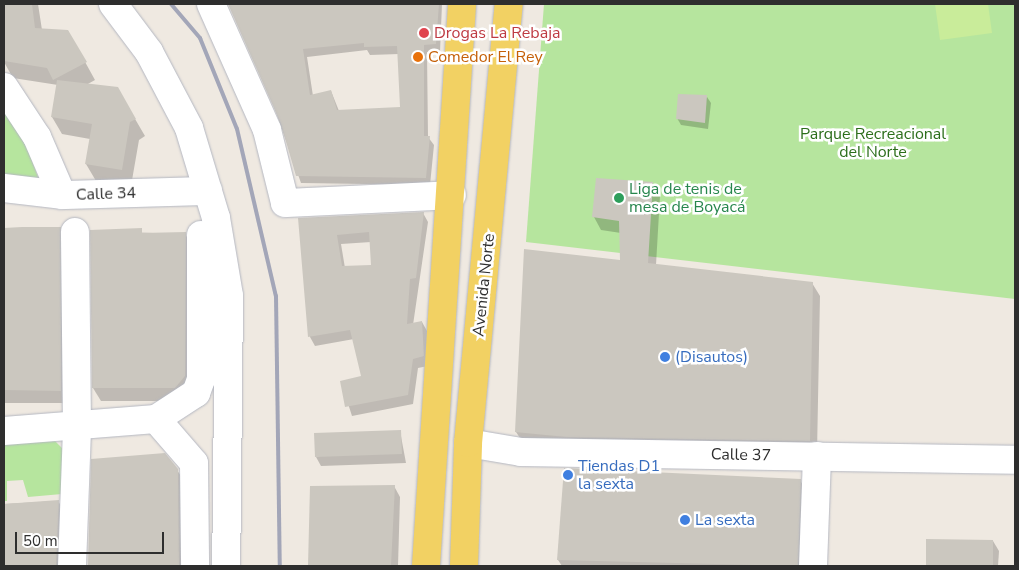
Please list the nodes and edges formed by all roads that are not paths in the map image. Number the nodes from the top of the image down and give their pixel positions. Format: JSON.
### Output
{"nodes":[{"id":1,"x":113,"y":4,"type":"edge"},
{"id":2,"x":211,"y":4,"type":"edge"},
{"id":3,"x":462,"y":4,"type":"edge"},
{"id":4,"x":509,"y":4,"type":"edge"},
{"id":5,"x":4,"y":87,"type":"edge"},
{"id":6,"x":4,"y":188,"type":"edge"},
{"id":7,"x":208,"y":191,"type":"junction"},
{"id":8,"x":452,"y":194,"type":"junction"},
{"id":9,"x":62,"y":195,"type":"junction"},
{"id":10,"x":75,"y":232,"type":"dead end"},
{"id":11,"x":201,"y":235,"type":"dead end"},
{"id":12,"x":156,"y":418,"type":"junction"},
{"id":13,"x":77,"y":426,"type":"junction"},
{"id":14,"x":4,"y":431,"type":"edge"},
{"id":15,"x":468,"y":444,"type":"junction"},
{"id":16,"x":817,"y":456,"type":"junction"},
{"id":17,"x":1015,"y":460,"type":"edge"},
{"id":18,"x":72,"y":566,"type":"edge"},
{"id":19,"x":195,"y":566,"type":"edge"},
{"id":20,"x":226,"y":566,"type":"edge"},
{"id":21,"x":426,"y":566,"type":"edge"},
{"id":22,"x":464,"y":566,"type":"edge"},
{"id":23,"x":813,"y":566,"type":"edge"}],
"edges":[{"from":1,"to":7,"type":"street"},
{"from":2,"to":8,"type":"street"},
{"from":3,"to":8,"type":"main road"},
{"from":4,"to":15,"type":"main road","name":"Avenida Norte"},
{"from":5,"to":9,"type":"street"},
{"from":6,"to":9,"type":"street","name":"Calle 34"},
{"from":7,"to":9,"type":"street","name":"Calle 34"},
{"from":7,"to":20,"type":"street"},
{"from":8,"to":21,"type":"main road"},
{"from":10,"to":13,"type":"street"},
{"from":11,"to":12,"type":"street"},
{"from":12,"to":13,"type":"street"},
{"from":12,"to":19,"type":"street"},
{"from":13,"to":14,"type":"street"},
{"from":13,"to":18,"type":"street"},
{"from":15,"to":16,"type":"street","name":"Calle 37"},
{"from":15,"to":22,"type":"main road","name":"Avenida Norte"},
{"from":16,"to":17,"type":"street","name":"Calle 37"},
{"from":16,"to":23,"type":"street"}]}
